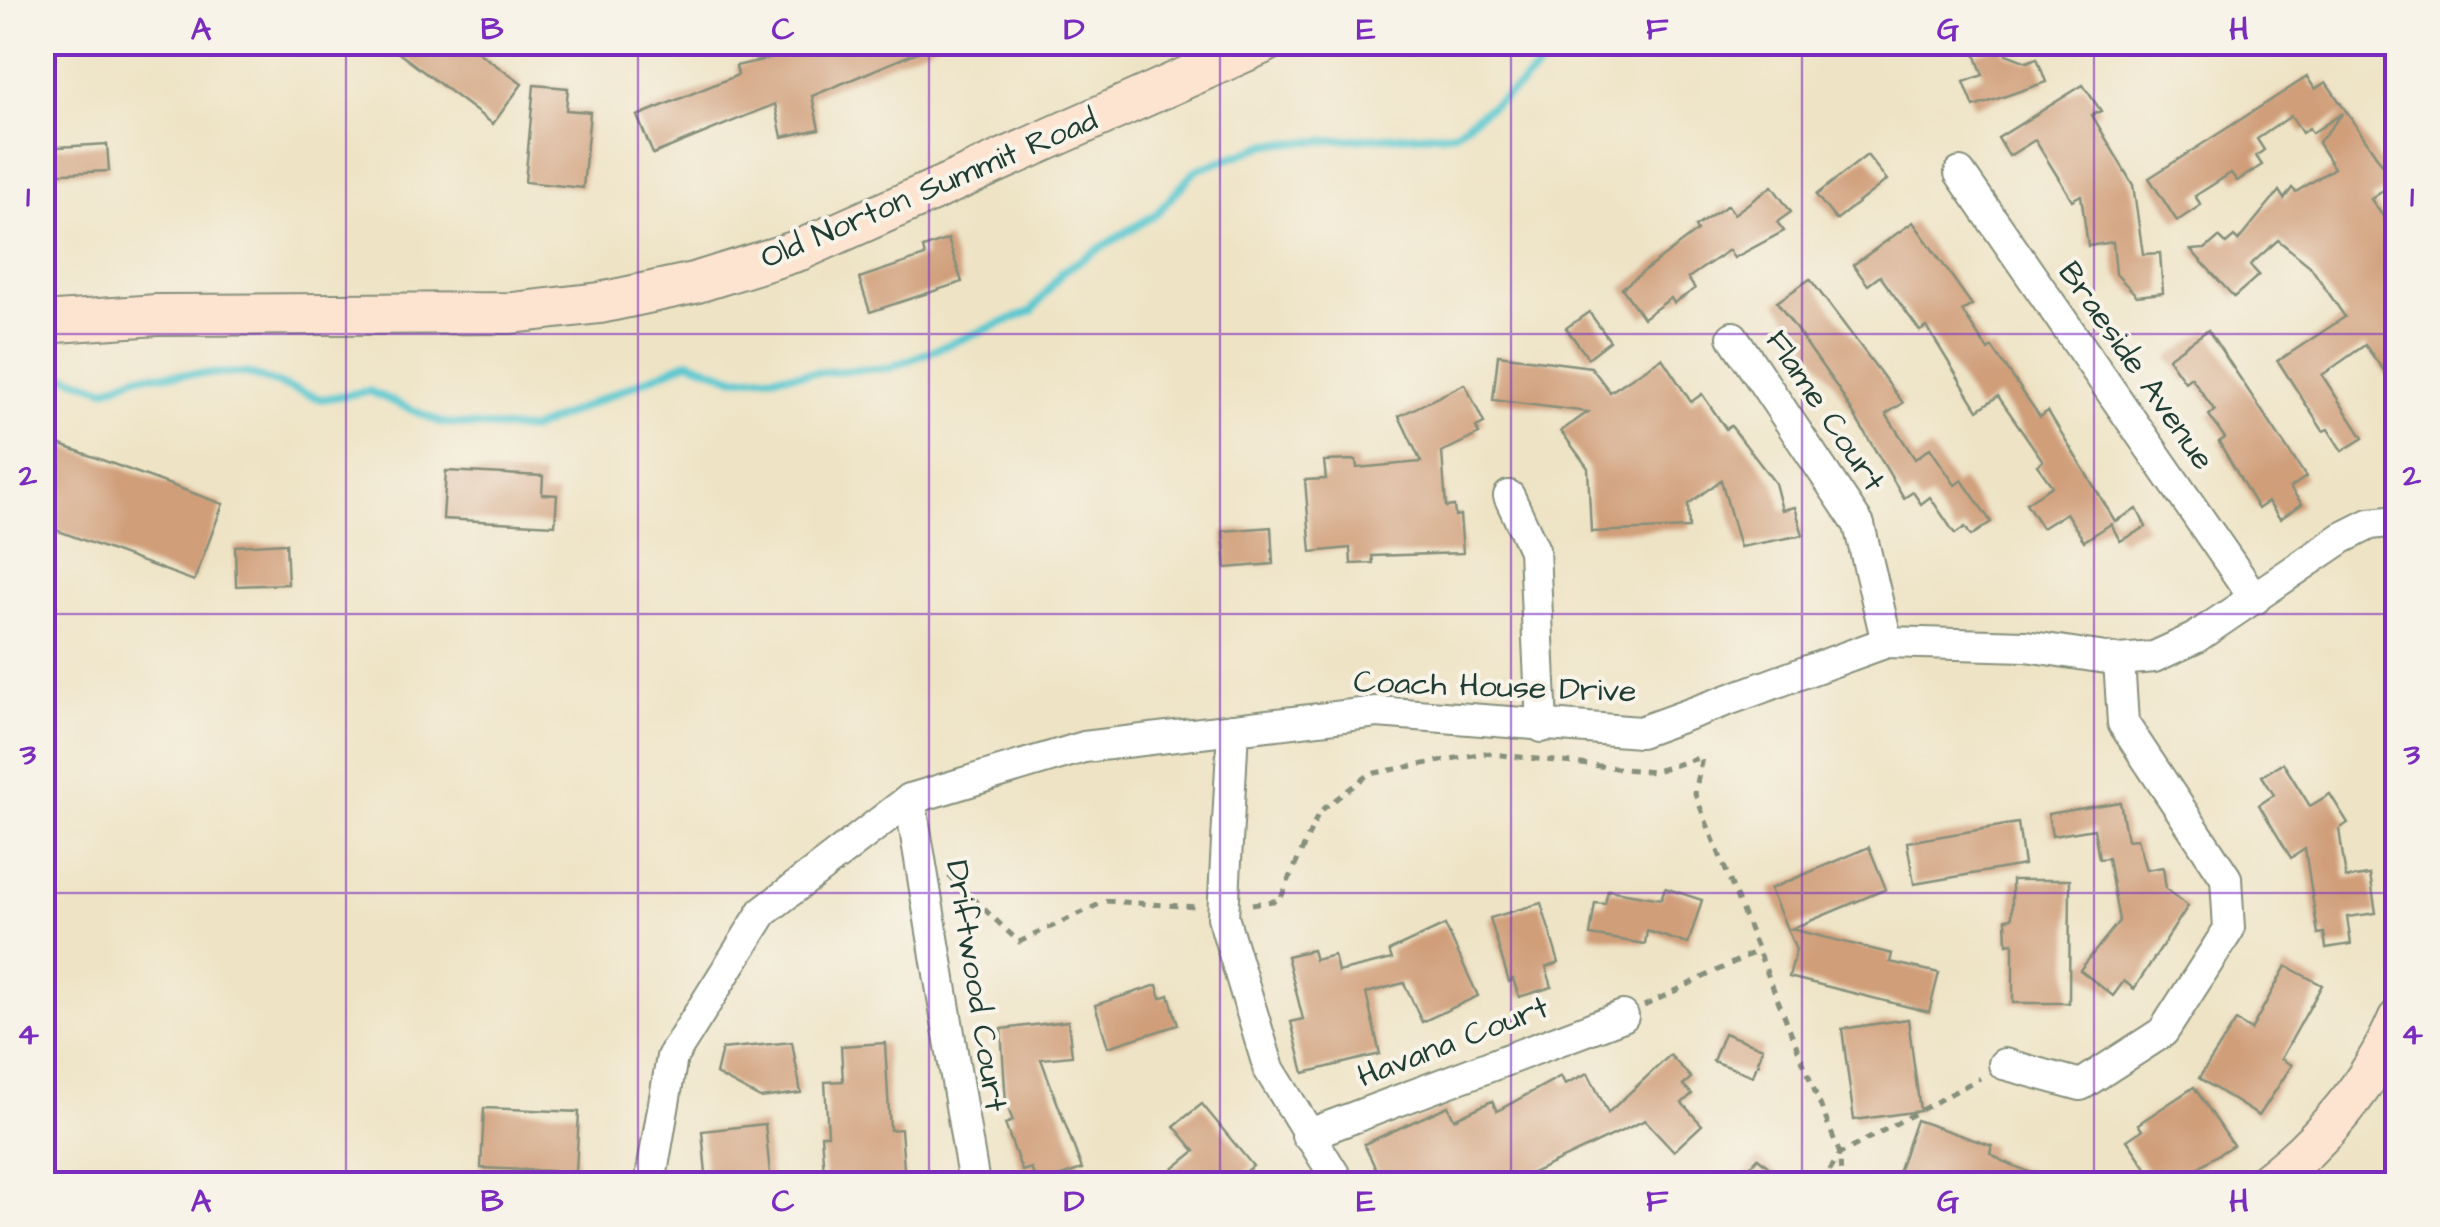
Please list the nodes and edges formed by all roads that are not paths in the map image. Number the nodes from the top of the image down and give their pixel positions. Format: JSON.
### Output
{"nodes":[{"id":1,"x":1266,"y":42,"type":"edge"},
{"id":2,"x":1960,"y":173,"type":"dead end"},
{"id":3,"x":42,"y":323,"type":"edge"},
{"id":4,"x":1733,"y":336,"type":"dead end"},
{"id":5,"x":1509,"y":496,"type":"dead end"},
{"id":6,"x":2398,"y":521,"type":"edge"},
{"id":7,"x":2255,"y":599,"type":"junction"},
{"id":8,"x":1887,"y":642,"type":"junction"},
{"id":9,"x":2120,"y":660,"type":"junction"},
{"id":10,"x":1542,"y":728,"type":"junction"},
{"id":11,"x":1233,"y":729,"type":"junction"},
{"id":12,"x":910,"y":798,"type":"junction"},
{"id":13,"x":1623,"y":1016,"type":"road end"},
{"id":14,"x":2398,"y":1020,"type":"edge"},
{"id":15,"x":2004,"y":1064,"type":"road end"},
{"id":16,"x":1307,"y":1135,"type":"junction"},
{"id":17,"x":650,"y":1184,"type":"edge"},
{"id":18,"x":974,"y":1184,"type":"edge"},
{"id":19,"x":1340,"y":1184,"type":"edge"},
{"id":20,"x":2266,"y":1184,"type":"edge"}],
"edges":[{"from":1,"to":3,"type":"main road","name":"Old Norton Summit Road"},
{"from":2,"to":7,"type":"street","name":"Braeside Avenue"},
{"from":4,"to":8,"type":"street","name":"Flame Court"},
{"from":5,"to":10,"type":"street"},
{"from":6,"to":7,"type":"street","name":"Coach House Drive"},
{"from":7,"to":9,"type":"street","name":"Coach House Drive"},
{"from":8,"to":9,"type":"street","name":"Coach House Drive"},
{"from":8,"to":10,"type":"street","name":"Coach House Drive"},
{"from":9,"to":15,"type":"street"},
{"from":10,"to":11,"type":"street","name":"Coach House Drive"},
{"from":11,"to":12,"type":"street","name":"Coach House Drive"},
{"from":11,"to":16,"type":"street"},
{"from":12,"to":17,"type":"street","name":"Coach House Drive"},
{"from":12,"to":18,"type":"street","name":"Driftwood Court"},
{"from":13,"to":16,"type":"street","name":"Havana Court"},
{"from":14,"to":20,"type":"main road"},
{"from":16,"to":19,"type":"street"}]}
